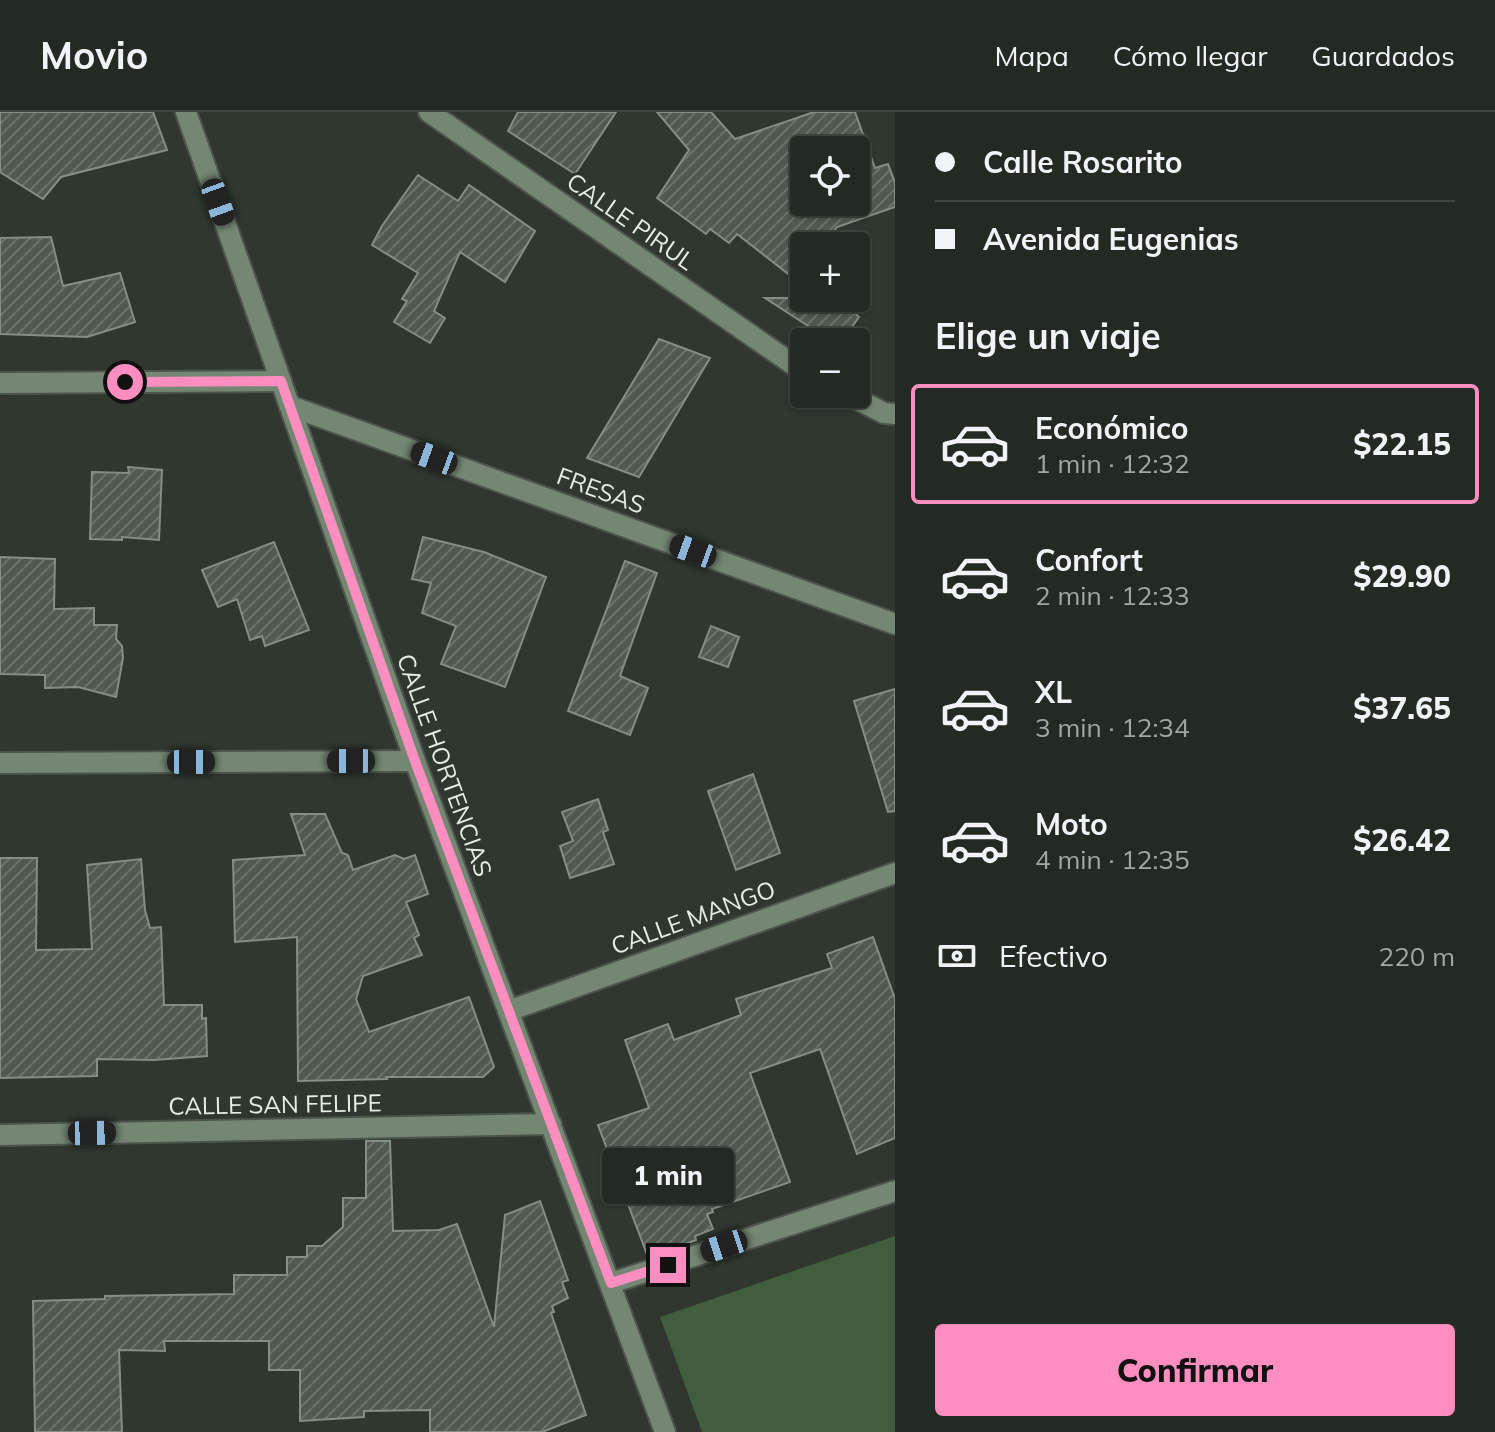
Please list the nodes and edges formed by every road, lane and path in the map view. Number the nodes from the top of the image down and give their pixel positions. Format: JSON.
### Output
{"nodes":[{"id":1,"x":186,"y":112,"type":"edge"},
{"id":2,"x":429,"y":112,"type":"edge"},
{"id":3,"x":790,"y":362,"type":"edge"},
{"id":4,"x":281,"y":381,"type":"junction"},
{"id":5,"x":0,"y":383,"type":"edge"},
{"id":6,"x":290,"y":406,"type":"junction"},
{"id":7,"x":870,"y":406,"type":"edge"},
{"id":8,"x":895,"y":414,"type":"edge"},
{"id":9,"x":895,"y":624,"type":"edge"},
{"id":10,"x":415,"y":761,"type":"junction"},
{"id":11,"x":0,"y":763,"type":"edge"},
{"id":12,"x":895,"y":873,"type":"edge"},
{"id":13,"x":508,"y":1011,"type":"junction"},
{"id":14,"x":551,"y":1124,"type":"junction"},
{"id":15,"x":0,"y":1135,"type":"edge"},
{"id":16,"x":895,"y":1191,"type":"edge"},
{"id":17,"x":611,"y":1283,"type":"junction"},
{"id":18,"x":665,"y":1432,"type":"edge"}],
"edges":[{"from":1,"to":4,"type":"street","name":"CALLE HORTENCIAS"},
{"from":2,"to":3,"type":"street","name":"CALLE PIRUL"},
{"from":4,"to":5,"type":"street"},
{"from":4,"to":6,"type":"street","name":"CALLE HORTENCIAS"},
{"from":6,"to":9,"type":"street","name":"FRESAS"},
{"from":6,"to":10,"type":"street","name":"CALLE HORTENCIAS"},
{"from":7,"to":8,"type":"street"},
{"from":10,"to":11,"type":"street"},
{"from":10,"to":13,"type":"street","name":"CALLE HORTENCIAS"},
{"from":12,"to":13,"type":"street","name":"CALLE MANGO"},
{"from":13,"to":14,"type":"street","name":"CALLE HORTENCIAS"},
{"from":14,"to":15,"type":"street","name":"CALLE SAN FELIPE"},
{"from":14,"to":17,"type":"street","name":"CALLE HORTENCIAS"},
{"from":16,"to":17,"type":"street"},
{"from":17,"to":18,"type":"street","name":"CALLE HORTENCIAS"}]}
